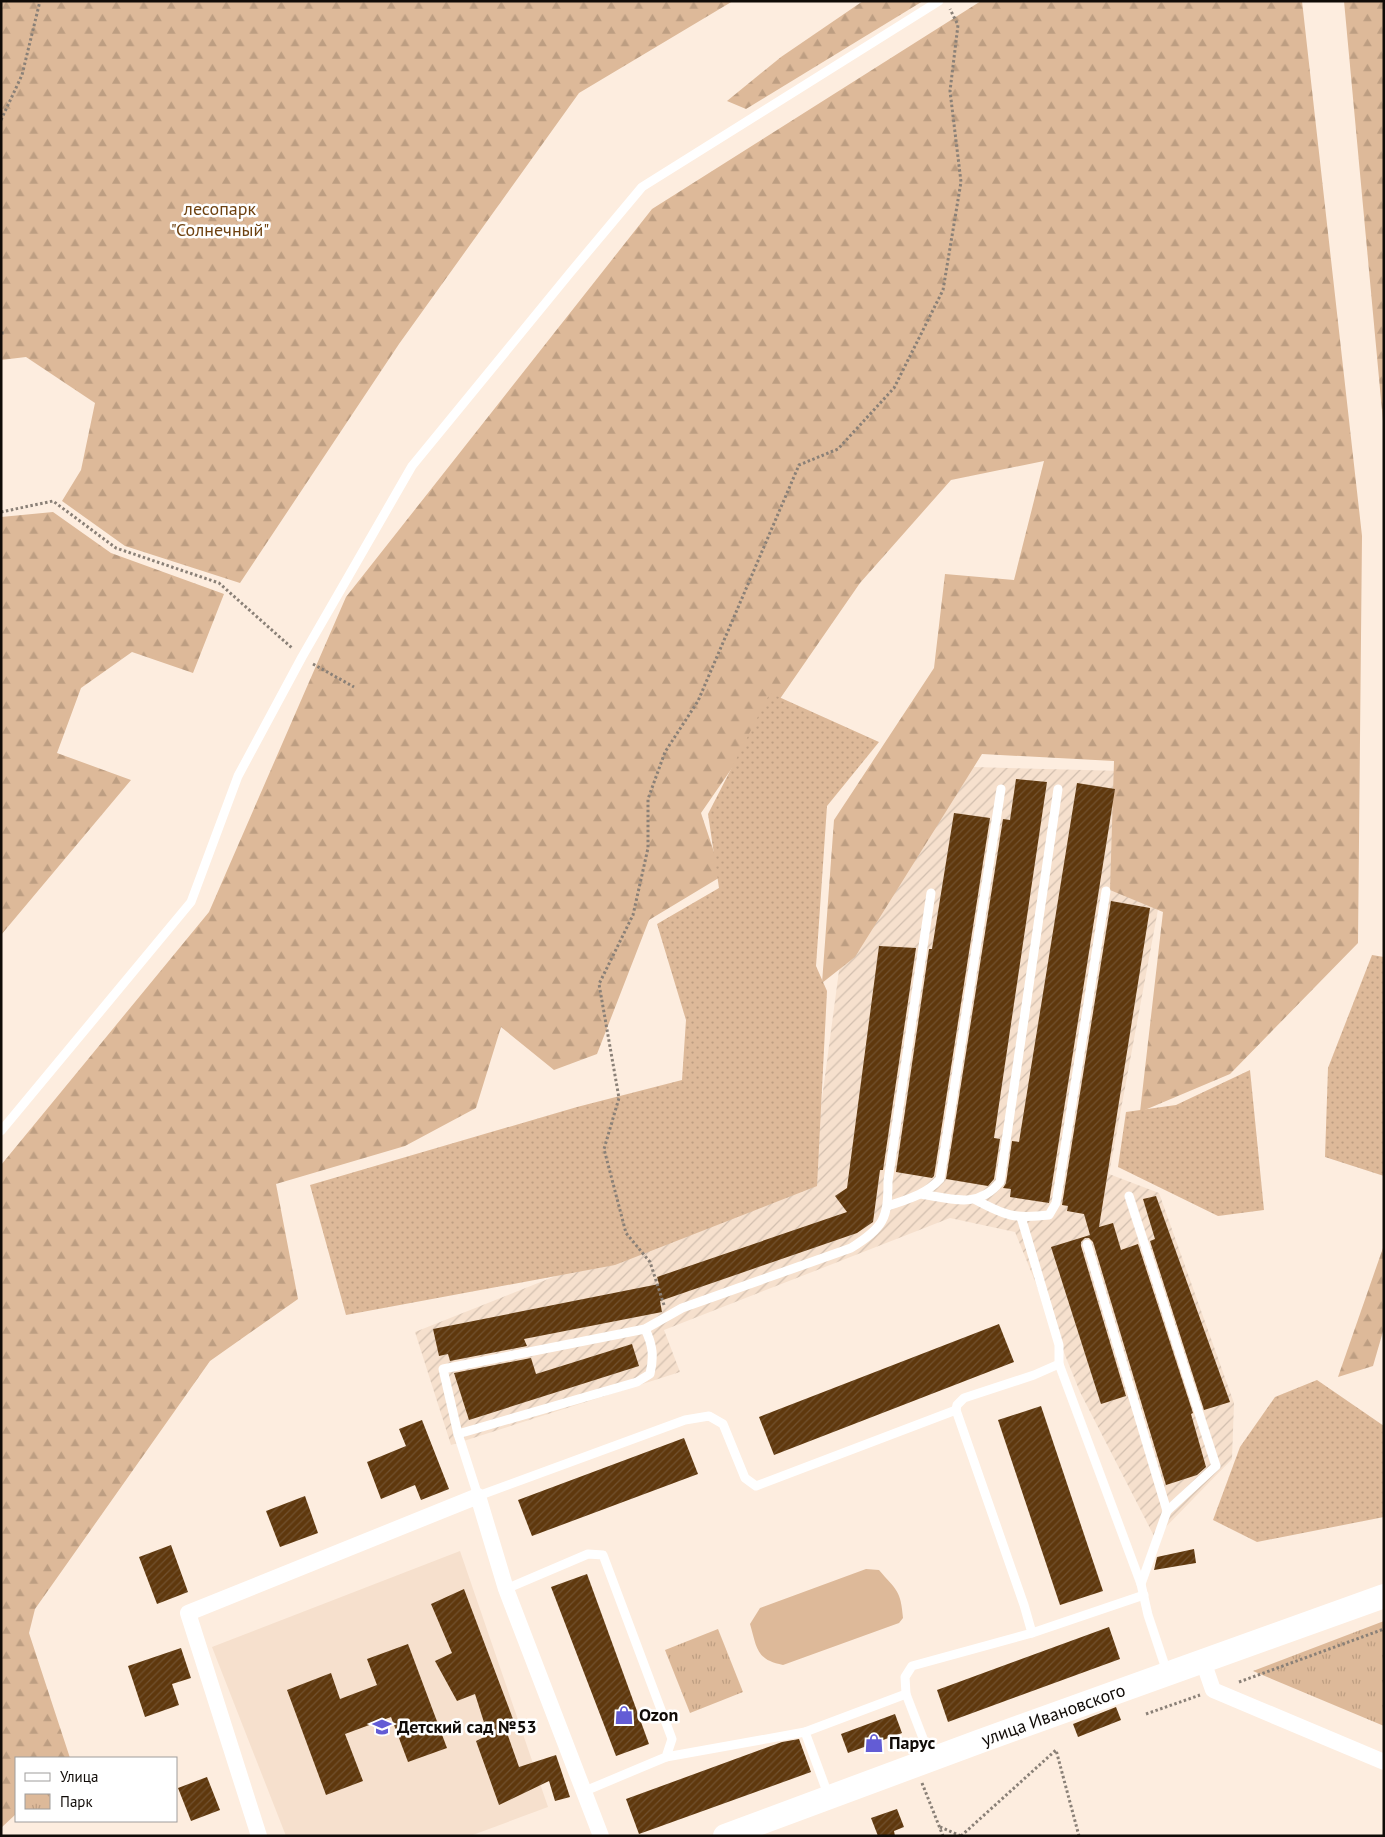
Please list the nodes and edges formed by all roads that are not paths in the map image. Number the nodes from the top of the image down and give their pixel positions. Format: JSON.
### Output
{"nodes":[{"id":1,"x":939,"y":1,"type":"edge"},
{"id":2,"x":1058,"y":788,"type":"dead end"},
{"id":3,"x":1001,"y":789,"type":"dead end"},
{"id":4,"x":1106,"y":891,"type":"dead end"},
{"id":5,"x":931,"y":893,"type":"dead end"},
{"id":6,"x":1,"y":1131,"type":"edge"},
{"id":7,"x":921,"y":1194,"type":"junction"},
{"id":8,"x":1129,"y":1196,"type":"dead end"},
{"id":9,"x":976,"y":1200,"type":"junction"},
{"id":10,"x":888,"y":1206,"type":"junction"},
{"id":11,"x":1021,"y":1217,"type":"junction"},
{"id":12,"x":1087,"y":1244,"type":"dead end"},
{"id":13,"x":644,"y":1330,"type":"junction"},
{"id":14,"x":1059,"y":1364,"type":"junction"},
{"id":15,"x":956,"y":1410,"type":"junction"},
{"id":16,"x":458,"y":1434,"type":"junction"},
{"id":17,"x":478,"y":1496,"type":"junction"},
{"id":18,"x":1167,"y":1511,"type":"junction"},
{"id":19,"x":1141,"y":1584,"type":"junction"},
{"id":20,"x":506,"y":1588,"type":"junction"},
{"id":21,"x":1144,"y":1595,"type":"junction"},
{"id":22,"x":1384,"y":1596,"type":"edge"},
{"id":23,"x":1032,"y":1633,"type":"junction"},
{"id":24,"x":1203,"y":1661,"type":"junction"},
{"id":25,"x":1167,"y":1674,"type":"junction"},
{"id":26,"x":906,"y":1694,"type":"junction"},
{"id":27,"x":805,"y":1732,"type":"junction"},
{"id":28,"x":666,"y":1757,"type":"junction"},
{"id":29,"x":923,"y":1762,"type":"junction"},
{"id":30,"x":1384,"y":1762,"type":"edge"},
{"id":31,"x":585,"y":1791,"type":"junction"},
{"id":32,"x":829,"y":1798,"type":"junction"},
{"id":33,"x":258,"y":1836,"type":"edge"},
{"id":34,"x":601,"y":1836,"type":"edge"},
{"id":35,"x":725,"y":1836,"type":"edge"}],
"edges":[{"from":1,"to":6,"type":"lane"},
{"from":2,"to":9,"type":"lane"},
{"from":3,"to":7,"type":"lane"},
{"from":4,"to":11,"type":"lane"},
{"from":5,"to":10,"type":"lane"},
{"from":7,"to":9,"type":"lane"},
{"from":7,"to":10,"type":"lane"},
{"from":8,"to":18,"type":"lane"},
{"from":9,"to":11,"type":"lane"},
{"from":10,"to":13,"type":"lane"},
{"from":11,"to":14,"type":"lane"},
{"from":12,"to":18,"type":"lane"},
{"from":13,"to":16,"type":"lane"},
{"from":13,"to":16,"type":"lane"},
{"from":14,"to":15,"type":"lane"},
{"from":14,"to":19,"type":"lane"},
{"from":15,"to":17,"type":"lane"},
{"from":15,"to":23,"type":"lane"},
{"from":16,"to":17,"type":"lane"},
{"from":17,"to":20,"type":"street"},
{"from":17,"to":33,"type":"street"},
{"from":18,"to":19,"type":"lane"},
{"from":19,"to":21,"type":"lane"},
{"from":20,"to":28,"type":"lane"},
{"from":20,"to":31,"type":"street"},
{"from":21,"to":23,"type":"lane"},
{"from":21,"to":25,"type":"lane"},
{"from":22,"to":24,"type":"main road","name":"улица Ивановского"},
{"from":23,"to":26,"type":"lane"},
{"from":24,"to":25,"type":"main road","name":"улица Ивановского"},
{"from":24,"to":30,"type":"street"},
{"from":25,"to":29,"type":"main road","name":"улица Ивановского"},
{"from":26,"to":27,"type":"lane"},
{"from":26,"to":29,"type":"lane"},
{"from":27,"to":28,"type":"lane"},
{"from":27,"to":32,"type":"lane"},
{"from":28,"to":31,"type":"lane"},
{"from":29,"to":32,"type":"main road","name":"улица Ивановского"},
{"from":31,"to":34,"type":"street"},
{"from":32,"to":35,"type":"main road","name":"улица Ивановского"}]}
